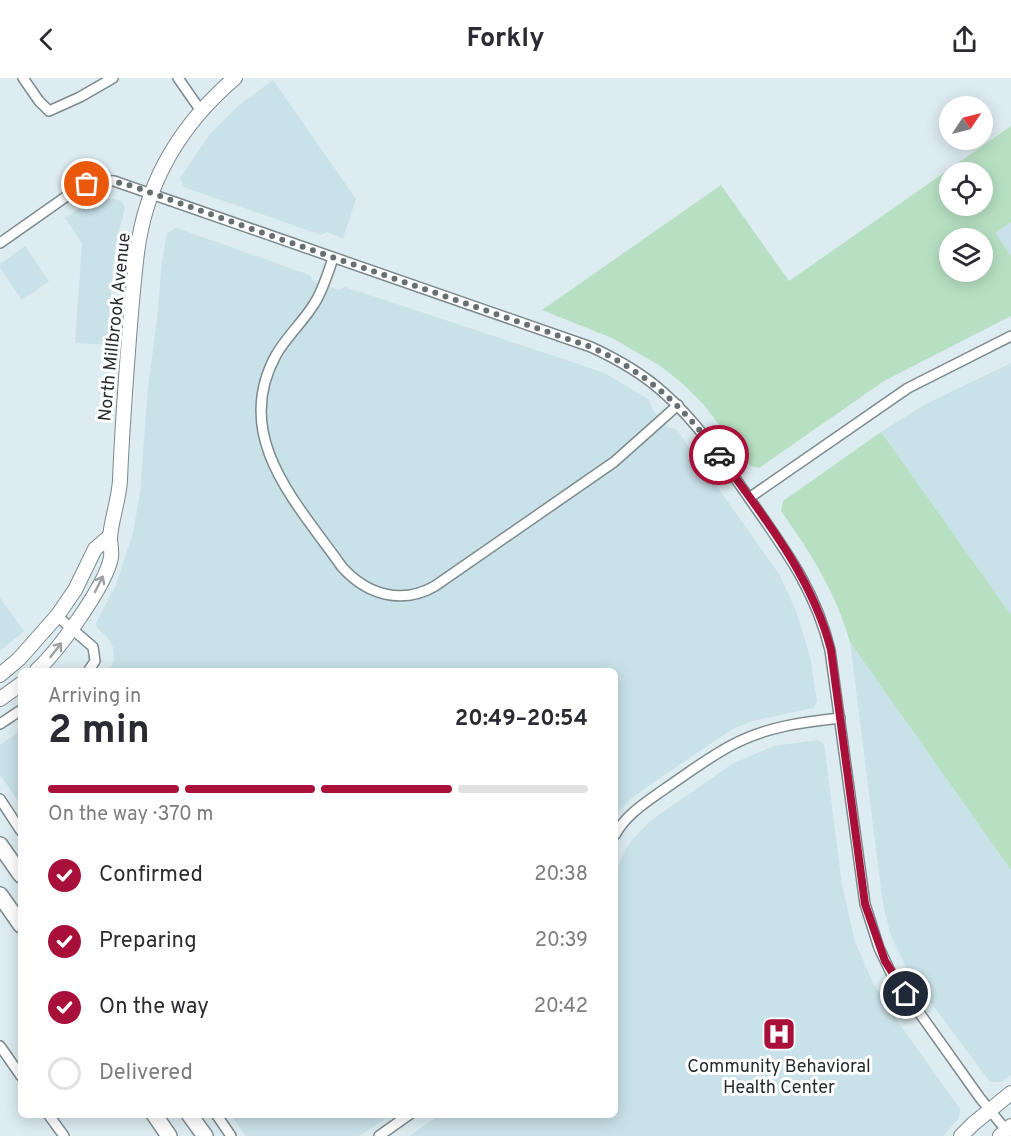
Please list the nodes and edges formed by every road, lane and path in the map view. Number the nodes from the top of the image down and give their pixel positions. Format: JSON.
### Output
{"nodes":[{"id":1,"x":23,"y":78,"type":"edge"},
{"id":2,"x":113,"y":78,"type":"edge"},
{"id":3,"x":178,"y":78,"type":"edge"},
{"id":4,"x":235,"y":78,"type":"edge"},
{"id":5,"x":201,"y":111,"type":"junction"},
{"id":6,"x":152,"y":194,"type":"junction"},
{"id":7,"x":0,"y":243,"type":"edge"},
{"id":8,"x":333,"y":258,"type":"junction"},
{"id":9,"x":1011,"y":336,"type":"edge"},
{"id":10,"x":678,"y":405,"type":"junction"},
{"id":11,"x":749,"y":498,"type":"junction"},
{"id":12,"x":110,"y":536,"type":"junction"},
{"id":13,"x":57,"y":616,"type":"junction"},
{"id":14,"x":72,"y":628,"type":"junction"},
{"id":15,"x":39,"y":668,"type":"edge"},
{"id":16,"x":90,"y":668,"type":"edge"},
{"id":17,"x":0,"y":675,"type":"edge"},
{"id":18,"x":18,"y":686,"type":"edge"},
{"id":19,"x":0,"y":699,"type":"edge"},
{"id":20,"x":18,"y":712,"type":"edge"},
{"id":21,"x":840,"y":718,"type":"junction"},
{"id":22,"x":0,"y":724,"type":"edge"},
{"id":23,"x":0,"y":799,"type":"edge"},
{"id":24,"x":18,"y":826,"type":"edge"},
{"id":25,"x":618,"y":831,"type":"edge"},
{"id":26,"x":0,"y":845,"type":"edge"},
{"id":27,"x":18,"y":871,"type":"edge"},
{"id":28,"x":0,"y":896,"type":"edge"},
{"id":29,"x":18,"y":921,"type":"edge"},
{"id":30,"x":0,"y":1046,"type":"edge"},
{"id":31,"x":18,"y":1072,"type":"edge"},
{"id":32,"x":1011,"y":1093,"type":"edge"},
{"id":33,"x":990,"y":1110,"type":"junction"},
{"id":34,"x":51,"y":1118,"type":"edge"},
{"id":35,"x":157,"y":1118,"type":"edge"},
{"id":36,"x":192,"y":1118,"type":"edge"},
{"id":37,"x":219,"y":1118,"type":"edge"},
{"id":38,"x":404,"y":1118,"type":"edge"},
{"id":39,"x":1006,"y":1131,"type":"edge"},
{"id":40,"x":63,"y":1136,"type":"edge"},
{"id":41,"x":169,"y":1136,"type":"edge"},
{"id":42,"x":204,"y":1136,"type":"edge"},
{"id":43,"x":231,"y":1136,"type":"edge"},
{"id":44,"x":379,"y":1136,"type":"edge"},
{"id":45,"x":961,"y":1136,"type":"edge"}],
"edges":[{"from":1,"to":2,"type":"street"},
{"from":3,"to":5,"type":"street"},
{"from":4,"to":5,"type":"street","name":"North Millbrook Avenue"},
{"from":5,"to":6,"type":"street","name":"North Millbrook Avenue"},
{"from":6,"to":7,"type":"street"},
{"from":6,"to":8,"type":"street"},
{"from":6,"to":12,"type":"street","name":"North Millbrook Avenue"},
{"from":8,"to":10,"type":"street"},
{"from":8,"to":10,"type":"street"},
{"from":9,"to":11,"type":"street"},
{"from":10,"to":11,"type":"street"},
{"from":11,"to":21,"type":"street"},
{"from":12,"to":13,"type":"street","name":"North Millbrook Avenue"},
{"from":14,"to":12,"type":"street","name":"North Millbrook Avenue","one_way":true},
{"from":13,"to":14,"type":"street"},
{"from":13,"to":17,"type":"street","name":"North Millbrook Avenue"},
{"from":15,"to":14,"type":"street","name":"North Millbrook Avenue","one_way":true},
{"from":14,"to":16,"type":"street"},
{"from":18,"to":19,"type":"street"},
{"from":20,"to":22,"type":"street"},
{"from":21,"to":25,"type":"street"},
{"from":21,"to":33,"type":"street"},
{"from":23,"to":24,"type":"street"},
{"from":26,"to":27,"type":"main road"},
{"from":28,"to":29,"type":"main road"},
{"from":30,"to":31,"type":"street"},
{"from":32,"to":33,"type":"street"},
{"from":33,"to":39,"type":"street"},
{"from":33,"to":45,"type":"street"},
{"from":34,"to":40,"type":"street"},
{"from":35,"to":41,"type":"main road"},
{"from":36,"to":42,"type":"main road"},
{"from":37,"to":43,"type":"street"},
{"from":38,"to":44,"type":"street"}]}
